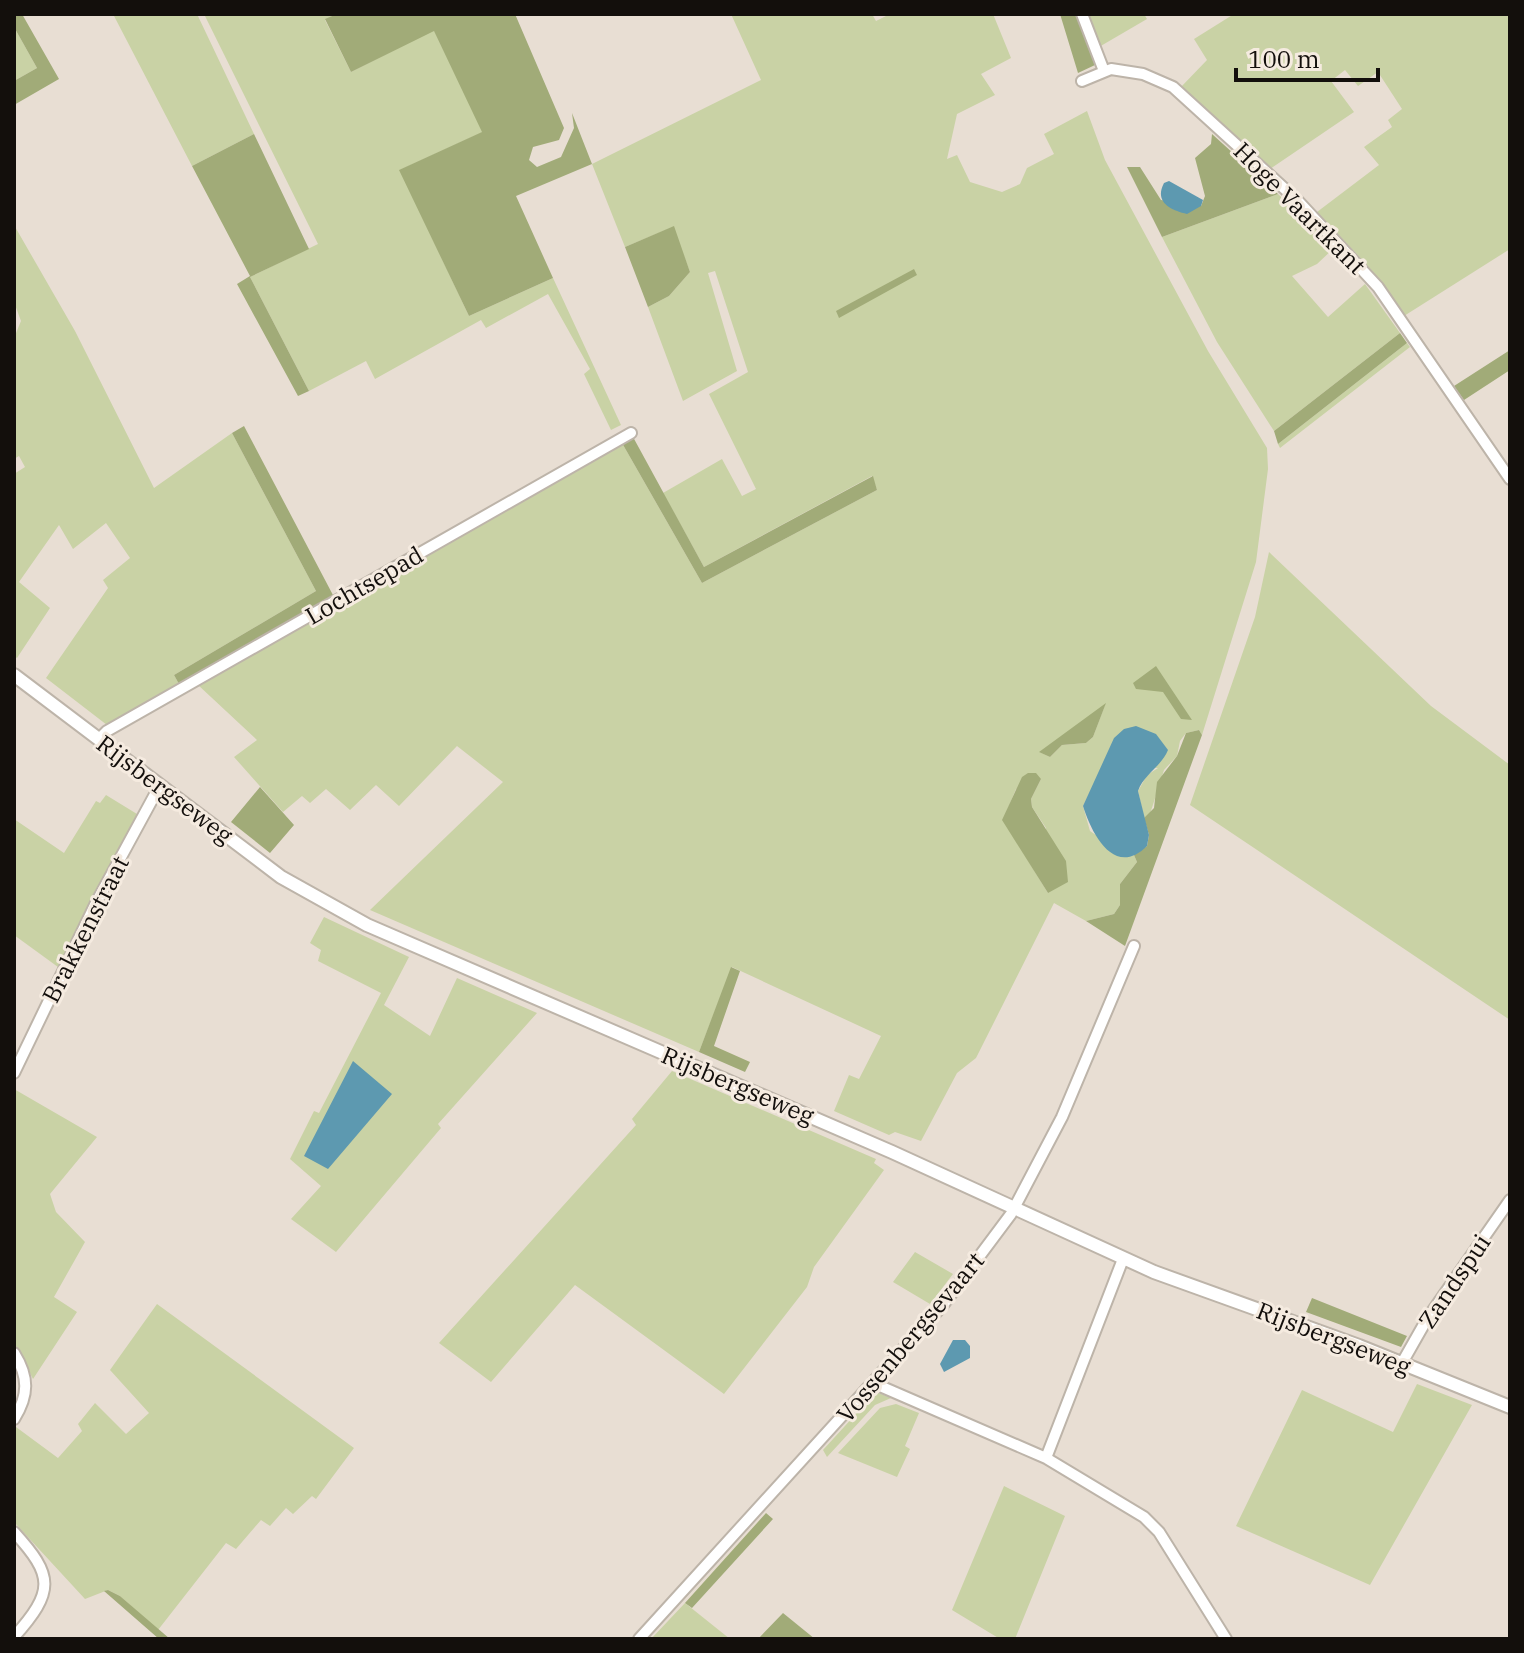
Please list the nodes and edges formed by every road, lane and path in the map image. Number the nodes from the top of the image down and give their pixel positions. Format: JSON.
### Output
{"nodes":[{"id":1,"x":1082,"y":14,"type":"edge"},
{"id":2,"x":1104,"y":71,"type":"junction"},
{"id":3,"x":1082,"y":81,"type":"dead end"},
{"id":4,"x":631,"y":433,"type":"dead end"},
{"id":5,"x":1510,"y":479,"type":"edge"},
{"id":6,"x":14,"y":675,"type":"edge"},
{"id":7,"x":99,"y":739,"type":"junction"},
{"id":8,"x":159,"y":787,"type":"junction"},
{"id":9,"x":1134,"y":946,"type":"dead end"},
{"id":10,"x":14,"y":1073,"type":"edge"},
{"id":11,"x":1510,"y":1200,"type":"edge"},
{"id":12,"x":1014,"y":1208,"type":"junction"},
{"id":13,"x":1123,"y":1259,"type":"junction"},
{"id":14,"x":14,"y":1353,"type":"edge"},
{"id":15,"x":1402,"y":1363,"type":"junction"},
{"id":16,"x":873,"y":1383,"type":"junction"},
{"id":17,"x":1510,"y":1407,"type":"edge"},
{"id":18,"x":14,"y":1419,"type":"edge"},
{"id":19,"x":1046,"y":1458,"type":"junction"},
{"id":20,"x":14,"y":1532,"type":"edge"},
{"id":21,"x":14,"y":1637,"type":"edge"},
{"id":22,"x":639,"y":1639,"type":"edge"},
{"id":23,"x":1226,"y":1639,"type":"edge"}],
"edges":[{"from":1,"to":2,"type":"street"},
{"from":2,"to":3,"type":"street","name":"Hoge Vaartkant"},
{"from":2,"to":5,"type":"street","name":"Hoge Vaartkant"},
{"from":4,"to":7,"type":"street","name":"Lochtsepad"},
{"from":6,"to":7,"type":"main road","name":"Rijsbergseweg"},
{"from":7,"to":8,"type":"main road","name":"Rijsbergseweg"},
{"from":8,"to":10,"type":"street","name":"Brakkenstraat"},
{"from":8,"to":12,"type":"main road","name":"Rijsbergseweg"},
{"from":9,"to":12,"type":"street","name":"Vossenbergsevaart"},
{"from":11,"to":15,"type":"street","name":"Zandspui"},
{"from":12,"to":13,"type":"main road","name":"Rijsbergseweg"},
{"from":12,"to":16,"type":"street","name":"Vossenbergsevaart"},
{"from":13,"to":15,"type":"main road","name":"Rijsbergseweg"},
{"from":13,"to":19,"type":"street"},
{"from":14,"to":18,"type":"street"},
{"from":15,"to":17,"type":"main road","name":"Rijsbergseweg"},
{"from":16,"to":19,"type":"street"},
{"from":16,"to":22,"type":"street","name":"Vossenbergsevaart"},
{"from":19,"to":23,"type":"street"},
{"from":20,"to":21,"type":"street"}]}
